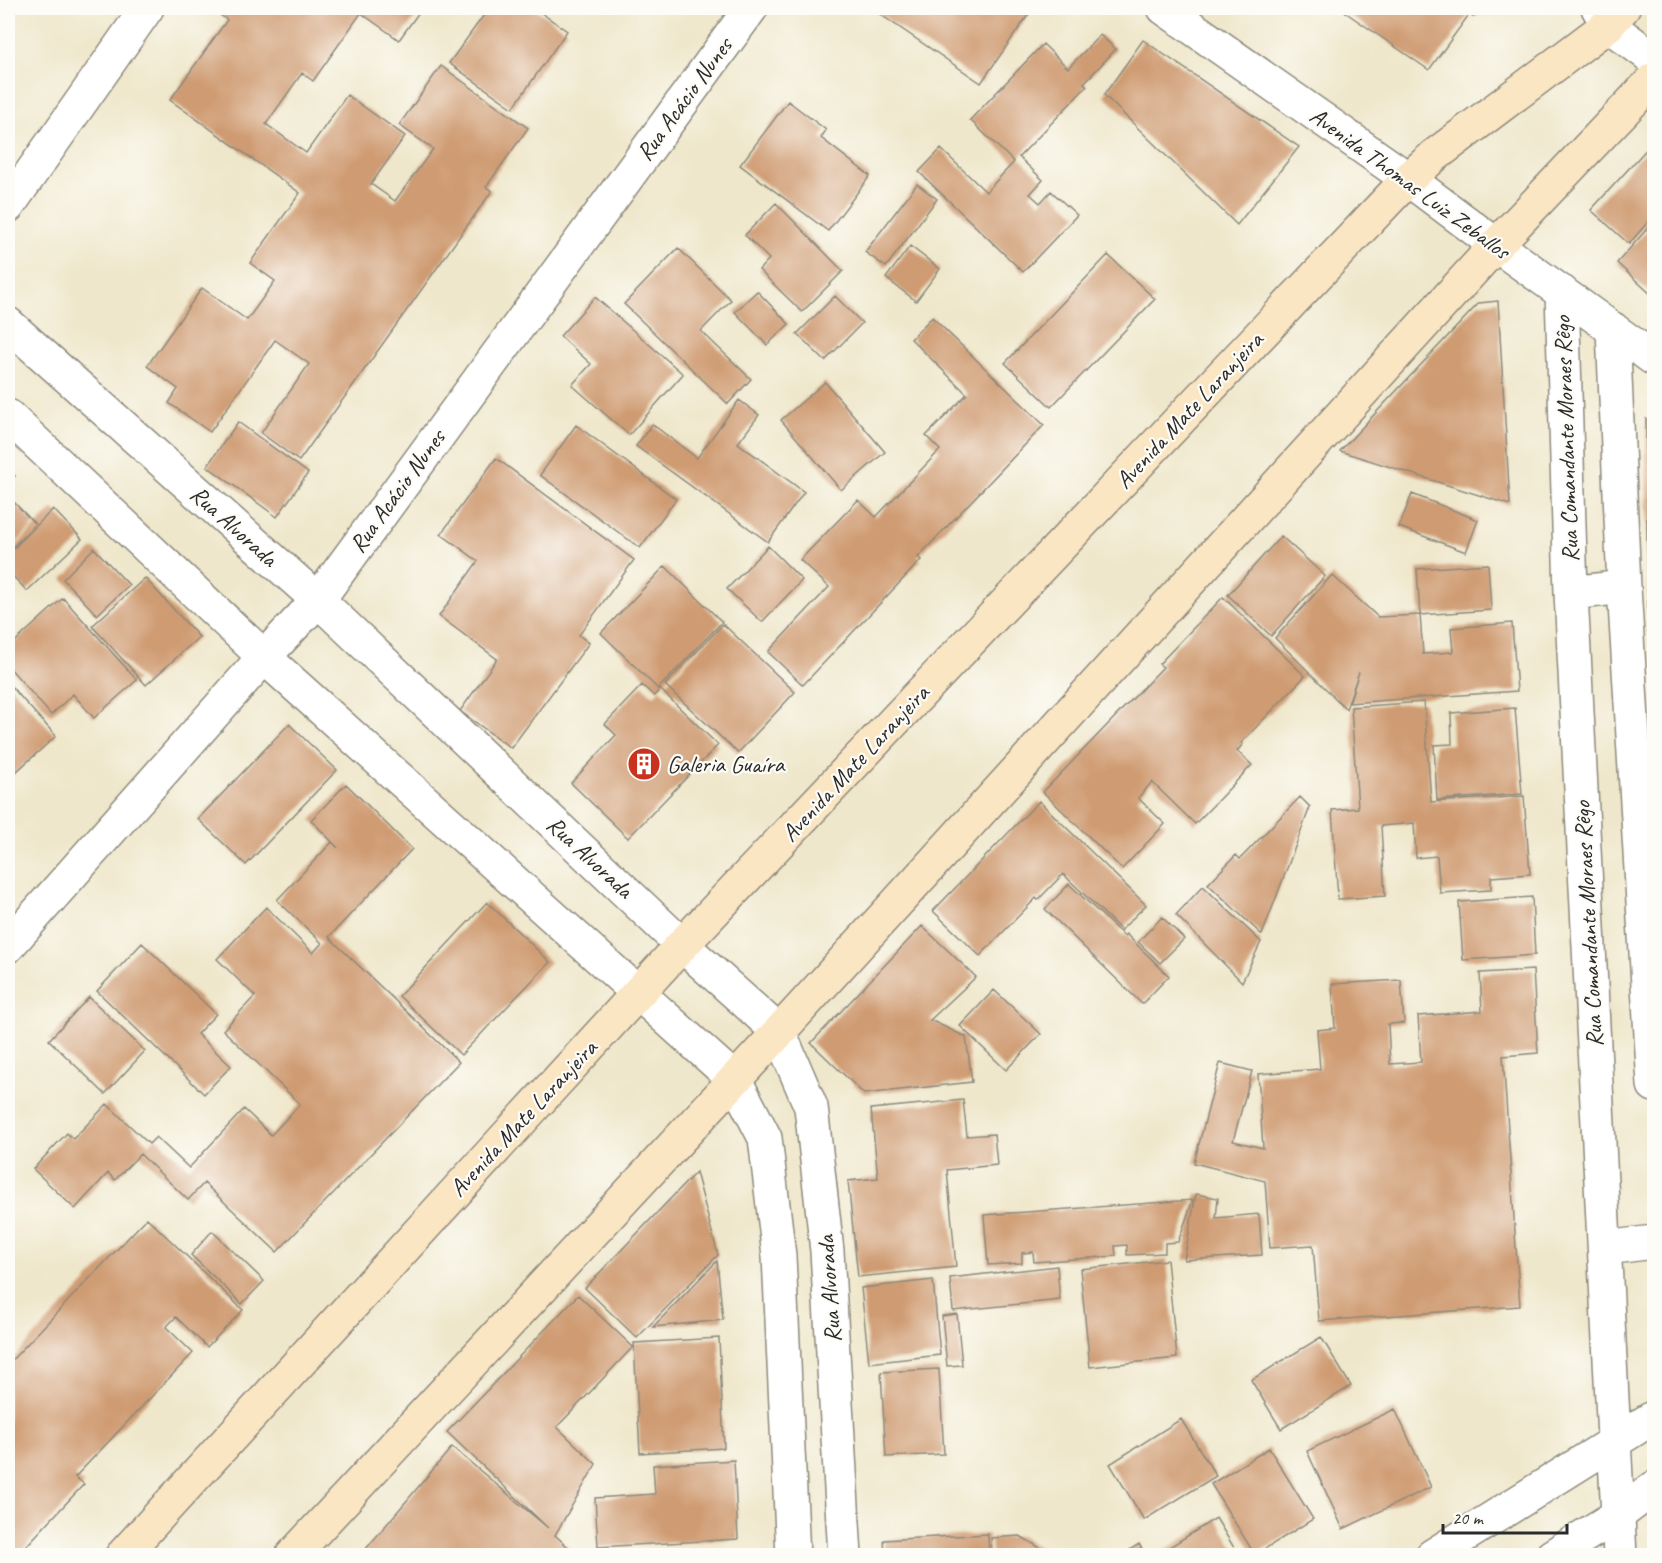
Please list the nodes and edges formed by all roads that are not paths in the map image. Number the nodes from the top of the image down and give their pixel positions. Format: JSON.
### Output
{"nodes":[{"id":1,"x":147,"y":8,"type":"edge"},
{"id":2,"x":751,"y":8,"type":"edge"},
{"id":3,"x":1164,"y":8,"type":"edge"},
{"id":4,"x":1610,"y":13,"type":"edge"},
{"id":5,"x":1654,"y":59,"type":"edge"},
{"id":6,"x":1654,"y":78,"type":"edge"},
{"id":7,"x":1408,"y":179,"type":"junction"},
{"id":8,"x":8,"y":206,"type":"edge"},
{"id":9,"x":1496,"y":245,"type":"junction"},
{"id":10,"x":1562,"y":292,"type":"junction"},
{"id":11,"x":8,"y":324,"type":"edge"},
{"id":12,"x":1613,"y":329,"type":"junction"},
{"id":13,"x":1654,"y":359,"type":"edge"},
{"id":14,"x":8,"y":416,"type":"edge"},
{"id":15,"x":1624,"y":587,"type":"junction"},
{"id":16,"x":1571,"y":593,"type":"junction"},
{"id":17,"x":318,"y":600,"type":"junction"},
{"id":18,"x":264,"y":657,"type":"junction"},
{"id":19,"x":682,"y":945,"type":"junction"},
{"id":20,"x":8,"y":946,"type":"edge"},
{"id":21,"x":638,"y":993,"type":"junction"},
{"id":22,"x":780,"y":1032,"type":"junction"},
{"id":23,"x":735,"y":1080,"type":"junction"},
{"id":24,"x":1654,"y":1085,"type":"edge"},
{"id":25,"x":1654,"y":1242,"type":"edge"},
{"id":26,"x":1605,"y":1248,"type":"junction"},
{"id":27,"x":827,"y":1251,"type":"junction"},
{"id":28,"x":779,"y":1256,"type":"junction"},
{"id":29,"x":1654,"y":1417,"type":"edge"},
{"id":30,"x":1614,"y":1443,"type":"junction"},
{"id":31,"x":1654,"y":1488,"type":"edge"},
{"id":32,"x":1618,"y":1515,"type":"junction"},
{"id":33,"x":122,"y":1556,"type":"edge"},
{"id":34,"x":292,"y":1556,"type":"edge"},
{"id":35,"x":794,"y":1556,"type":"edge"},
{"id":36,"x":845,"y":1556,"type":"edge"},
{"id":37,"x":1432,"y":1556,"type":"edge"},
{"id":38,"x":1552,"y":1556,"type":"edge"},
{"id":39,"x":1620,"y":1556,"type":"edge"}],
"edges":[{"from":1,"to":8,"type":"street"},
{"from":2,"to":17,"type":"street","name":"Rua Acácio Nunes"},
{"from":3,"to":7,"type":"street","name":"Avenida Thomas Luiz Zeballos"},
{"from":4,"to":5,"type":"street"},
{"from":4,"to":7,"type":"main road","name":"Avenida Mate Laranjeira"},
{"from":6,"to":9,"type":"main road"},
{"from":7,"to":9,"type":"street","name":"Avenida Thomas Luiz Zeballos"},
{"from":7,"to":19,"type":"main road","name":"Avenida Mate Laranjeira"},
{"from":9,"to":10,"type":"street","name":"Avenida Thomas Luiz Zeballos"},
{"from":9,"to":22,"type":"main road"},
{"from":10,"to":12,"type":"street","name":"Avenida Thomas Luiz Zeballos"},
{"from":10,"to":16,"type":"street","name":"Rua Comandante Moraes Rêgo"},
{"from":11,"to":17,"type":"street","name":"Rua Alvorada"},
{"from":12,"to":13,"type":"street","name":"Avenida Thomas Luiz Zeballos"},
{"from":12,"to":15,"type":"street"},
{"from":14,"to":18,"type":"street","name":"Rua Alvorada"},
{"from":15,"to":16,"type":"street"},
{"from":15,"to":24,"type":"street"},
{"from":16,"to":26,"type":"street","name":"Rua Comandante Moraes Rêgo"},
{"from":17,"to":18,"type":"street","name":"Rua Acácio Nunes"},
{"from":17,"to":19,"type":"street","name":"Rua Alvorada"},
{"from":18,"to":20,"type":"street","name":"Rua Acácio Nunes"},
{"from":18,"to":21,"type":"street","name":"Rua Alvorada"},
{"from":19,"to":21,"type":"main road","name":"Avenida Mate Laranjeira"},
{"from":19,"to":22,"type":"street","name":"Rua Alvorada"},
{"from":21,"to":23,"type":"street","name":"Rua Alvorada"},
{"from":21,"to":33,"type":"main road","name":"Avenida Mate Laranjeira"},
{"from":22,"to":23,"type":"main road"},
{"from":22,"to":27,"type":"street","name":"Rua Alvorada"},
{"from":23,"to":28,"type":"street","name":"Rua Alvorada"},
{"from":23,"to":34,"type":"main road"},
{"from":25,"to":26,"type":"street"},
{"from":26,"to":30,"type":"street","name":"Rua Comandante Moraes Rêgo"},
{"from":27,"to":28,"type":"street"},
{"from":27,"to":36,"type":"street","name":"Rua Alvorada"},
{"from":28,"to":35,"type":"street","name":"Rua Alvorada"},
{"from":29,"to":30,"type":"street"},
{"from":30,"to":32,"type":"street","name":"Rua Comandante Moraes Rêgo"},
{"from":30,"to":37,"type":"street"},
{"from":31,"to":32,"type":"street"},
{"from":32,"to":38,"type":"street"},
{"from":32,"to":39,"type":"street","name":"Rua Comandante Moraes Rêgo"}]}
